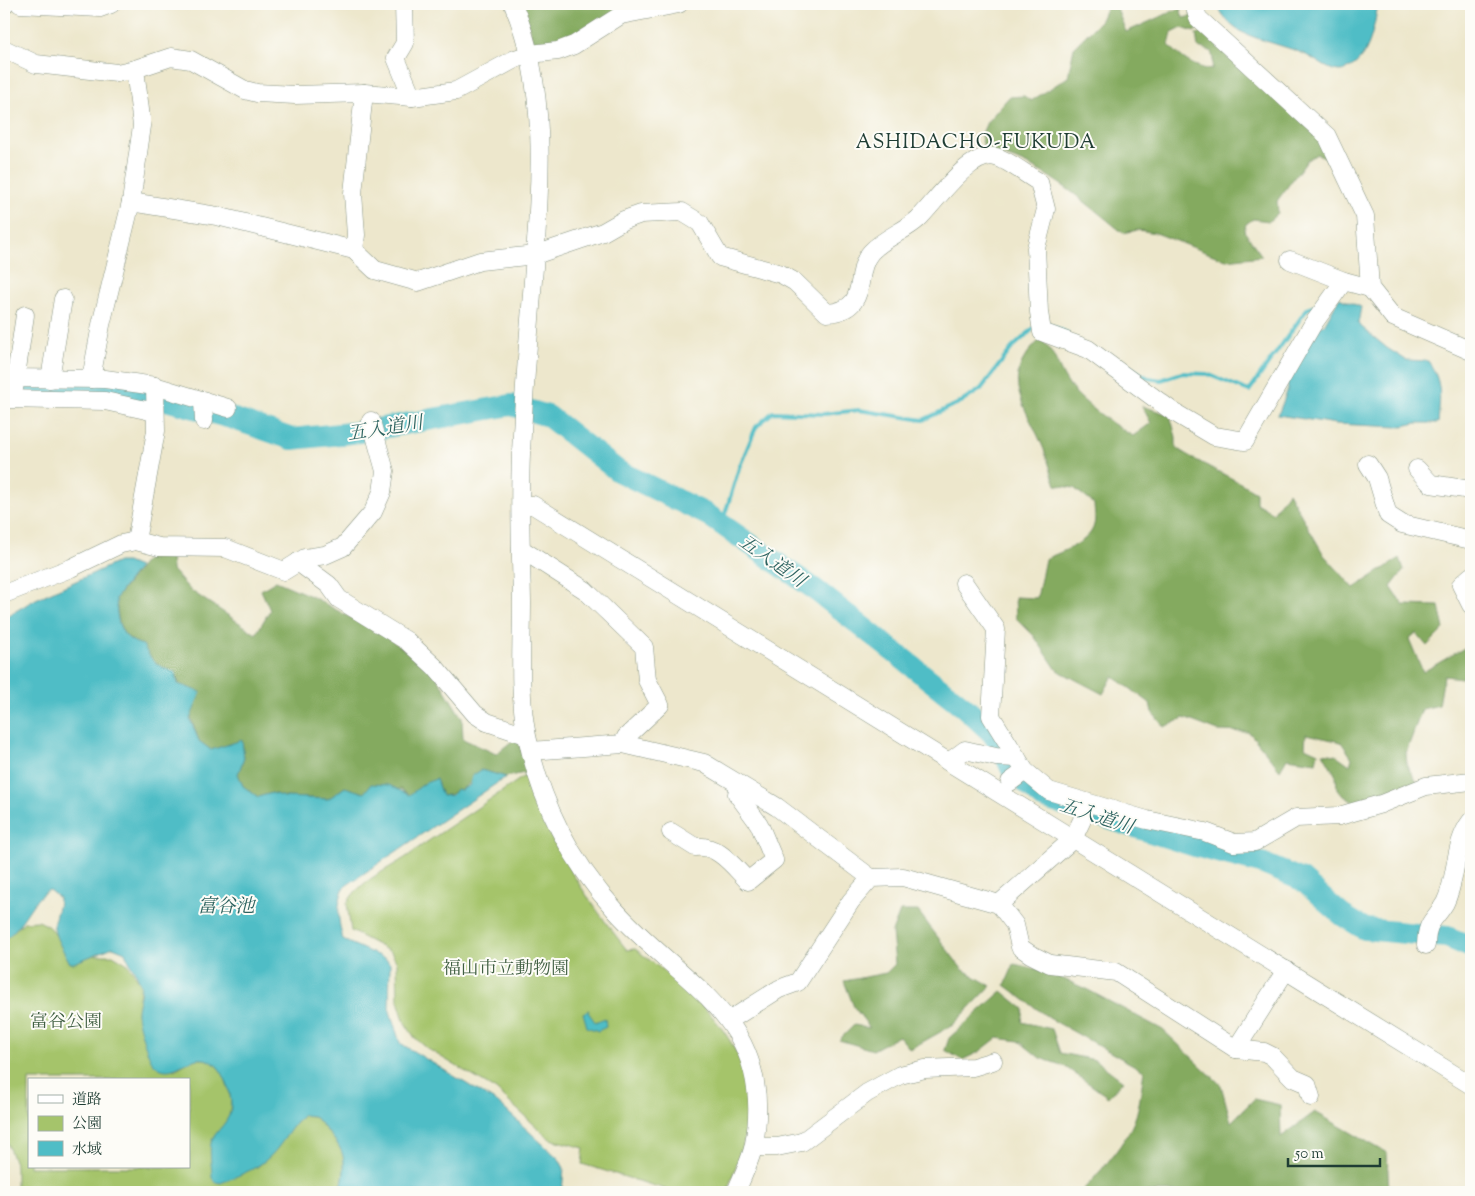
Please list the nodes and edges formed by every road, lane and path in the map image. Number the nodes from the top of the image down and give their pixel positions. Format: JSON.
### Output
{"nodes":[{"id":1,"x":20,"y":4,"type":"edge"},
{"id":2,"x":111,"y":4,"type":"edge"},
{"id":3,"x":404,"y":4,"type":"edge"},
{"id":4,"x":513,"y":4,"type":"edge"},
{"id":5,"x":678,"y":4,"type":"edge"},
{"id":6,"x":1194,"y":4,"type":"edge"},
{"id":7,"x":4,"y":49,"type":"edge"},
{"id":8,"x":530,"y":54,"type":"junction"},
{"id":9,"x":135,"y":69,"type":"junction"},
{"id":10,"x":364,"y":93,"type":"junction"},
{"id":11,"x":412,"y":97,"type":"junction"},
{"id":12,"x":131,"y":202,"type":"junction"},
{"id":13,"x":354,"y":250,"type":"junction"},
{"id":14,"x":535,"y":255,"type":"junction"},
{"id":15,"x":1290,"y":260,"type":"dead end"},
{"id":16,"x":1344,"y":281,"type":"junction"},
{"id":17,"x":1370,"y":288,"type":"junction"},
{"id":18,"x":63,"y":300,"type":"dead end"},
{"id":19,"x":25,"y":316,"type":"dead end"},
{"id":20,"x":1471,"y":351,"type":"edge"},
{"id":21,"x":9,"y":378,"type":"edge"},
{"id":22,"x":50,"y":379,"type":"junction"},
{"id":23,"x":98,"y":379,"type":"junction"},
{"id":24,"x":155,"y":386,"type":"junction"},
{"id":25,"x":9,"y":399,"type":"edge"},
{"id":26,"x":203,"y":400,"type":"junction"},
{"id":27,"x":105,"y":401,"type":"junction"},
{"id":28,"x":228,"y":408,"type":"dead end"},
{"id":29,"x":155,"y":412,"type":"junction"},
{"id":30,"x":204,"y":421,"type":"dead end"},
{"id":31,"x":371,"y":421,"type":"dead end"},
{"id":32,"x":1368,"y":464,"type":"dead end"},
{"id":33,"x":1417,"y":469,"type":"dead end"},
{"id":34,"x":1471,"y":490,"type":"edge"},
{"id":35,"x":521,"y":505,"type":"junction"},
{"id":36,"x":1471,"y":540,"type":"edge"},
{"id":37,"x":136,"y":541,"type":"junction"},
{"id":38,"x":521,"y":548,"type":"junction"},
{"id":39,"x":298,"y":562,"type":"junction"},
{"id":40,"x":1471,"y":576,"type":"edge"},
{"id":41,"x":964,"y":583,"type":"dead end"},
{"id":42,"x":4,"y":594,"type":"edge"},
{"id":43,"x":1471,"y":604,"type":"edge"},
{"id":44,"x":528,"y":743,"type":"junction"},
{"id":45,"x":622,"y":744,"type":"junction"},
{"id":46,"x":949,"y":762,"type":"junction"},
{"id":47,"x":1021,"y":764,"type":"junction"},
{"id":48,"x":1471,"y":781,"type":"edge"},
{"id":49,"x":1010,"y":782,"type":"dead end"},
{"id":50,"x":739,"y":784,"type":"junction"},
{"id":51,"x":1086,"y":803,"type":"junction"},
{"id":52,"x":1471,"y":821,"type":"edge"},
{"id":53,"x":671,"y":832,"type":"dead end"},
{"id":54,"x":1073,"y":839,"type":"junction"},
{"id":55,"x":1464,"y":867,"type":"edge"},
{"id":56,"x":871,"y":878,"type":"junction"},
{"id":57,"x":999,"y":904,"type":"junction"},
{"id":58,"x":1426,"y":936,"type":"dead end"},
{"id":59,"x":1286,"y":970,"type":"junction"},
{"id":60,"x":730,"y":1020,"type":"junction"},
{"id":61,"x":1236,"y":1049,"type":"junction"},
{"id":62,"x":993,"y":1061,"type":"dead end"},
{"id":63,"x":1471,"y":1085,"type":"edge"},
{"id":64,"x":1311,"y":1097,"type":"dead end"},
{"id":65,"x":754,"y":1147,"type":"junction"},
{"id":66,"x":736,"y":1192,"type":"edge"}],
"edges":[{"from":1,"to":2,"type":"street"},
{"from":3,"to":11,"type":"street"},
{"from":4,"to":8,"type":"street"},
{"from":5,"to":8,"type":"street"},
{"from":6,"to":17,"type":"street"},
{"from":7,"to":9,"type":"street"},
{"from":8,"to":11,"type":"street"},
{"from":8,"to":14,"type":"street"},
{"from":9,"to":10,"type":"street"},
{"from":9,"to":12,"type":"street"},
{"from":10,"to":11,"type":"street"},
{"from":10,"to":13,"type":"street"},
{"from":12,"to":13,"type":"street"},
{"from":12,"to":23,"type":"street"},
{"from":13,"to":14,"type":"street"},
{"from":14,"to":16,"type":"street"},
{"from":14,"to":35,"type":"street"},
{"from":15,"to":16,"type":"street"},
{"from":16,"to":17,"type":"street"},
{"from":17,"to":20,"type":"street"},
{"from":18,"to":22,"type":"street"},
{"from":19,"to":21,"type":"street"},
{"from":21,"to":22,"type":"street"},
{"from":21,"to":25,"type":"street"},
{"from":22,"to":23,"type":"street"},
{"from":23,"to":24,"type":"street"},
{"from":23,"to":27,"type":"street"},
{"from":24,"to":26,"type":"street"},
{"from":24,"to":29,"type":"street"},
{"from":25,"to":27,"type":"street"},
{"from":26,"to":28,"type":"street"},
{"from":26,"to":30,"type":"street"},
{"from":27,"to":29,"type":"street"},
{"from":29,"to":37,"type":"street"},
{"from":31,"to":39,"type":"street"},
{"from":32,"to":36,"type":"street"},
{"from":33,"to":34,"type":"street"},
{"from":35,"to":38,"type":"street"},
{"from":35,"to":46,"type":"street"},
{"from":37,"to":39,"type":"street"},
{"from":37,"to":42,"type":"street"},
{"from":38,"to":44,"type":"street"},
{"from":38,"to":45,"type":"street"},
{"from":39,"to":44,"type":"street"},
{"from":40,"to":43,"type":"street"},
{"from":41,"to":47,"type":"street"},
{"from":44,"to":45,"type":"street"},
{"from":44,"to":60,"type":"street"},
{"from":45,"to":50,"type":"street"},
{"from":46,"to":47,"type":"street"},
{"from":46,"to":54,"type":"street"},
{"from":47,"to":49,"type":"street"},
{"from":47,"to":51,"type":"street"},
{"from":48,"to":51,"type":"street"},
{"from":50,"to":53,"type":"street"},
{"from":50,"to":56,"type":"street"},
{"from":51,"to":54,"type":"street"},
{"from":52,"to":55,"type":"street"},
{"from":54,"to":57,"type":"street"},
{"from":54,"to":59,"type":"street"},
{"from":55,"to":58,"type":"street"},
{"from":56,"to":57,"type":"street"},
{"from":56,"to":60,"type":"street"},
{"from":57,"to":61,"type":"street"},
{"from":59,"to":61,"type":"street"},
{"from":59,"to":63,"type":"street"},
{"from":60,"to":65,"type":"street"},
{"from":61,"to":64,"type":"street"},
{"from":62,"to":65,"type":"street"},
{"from":65,"to":66,"type":"street"}]}
